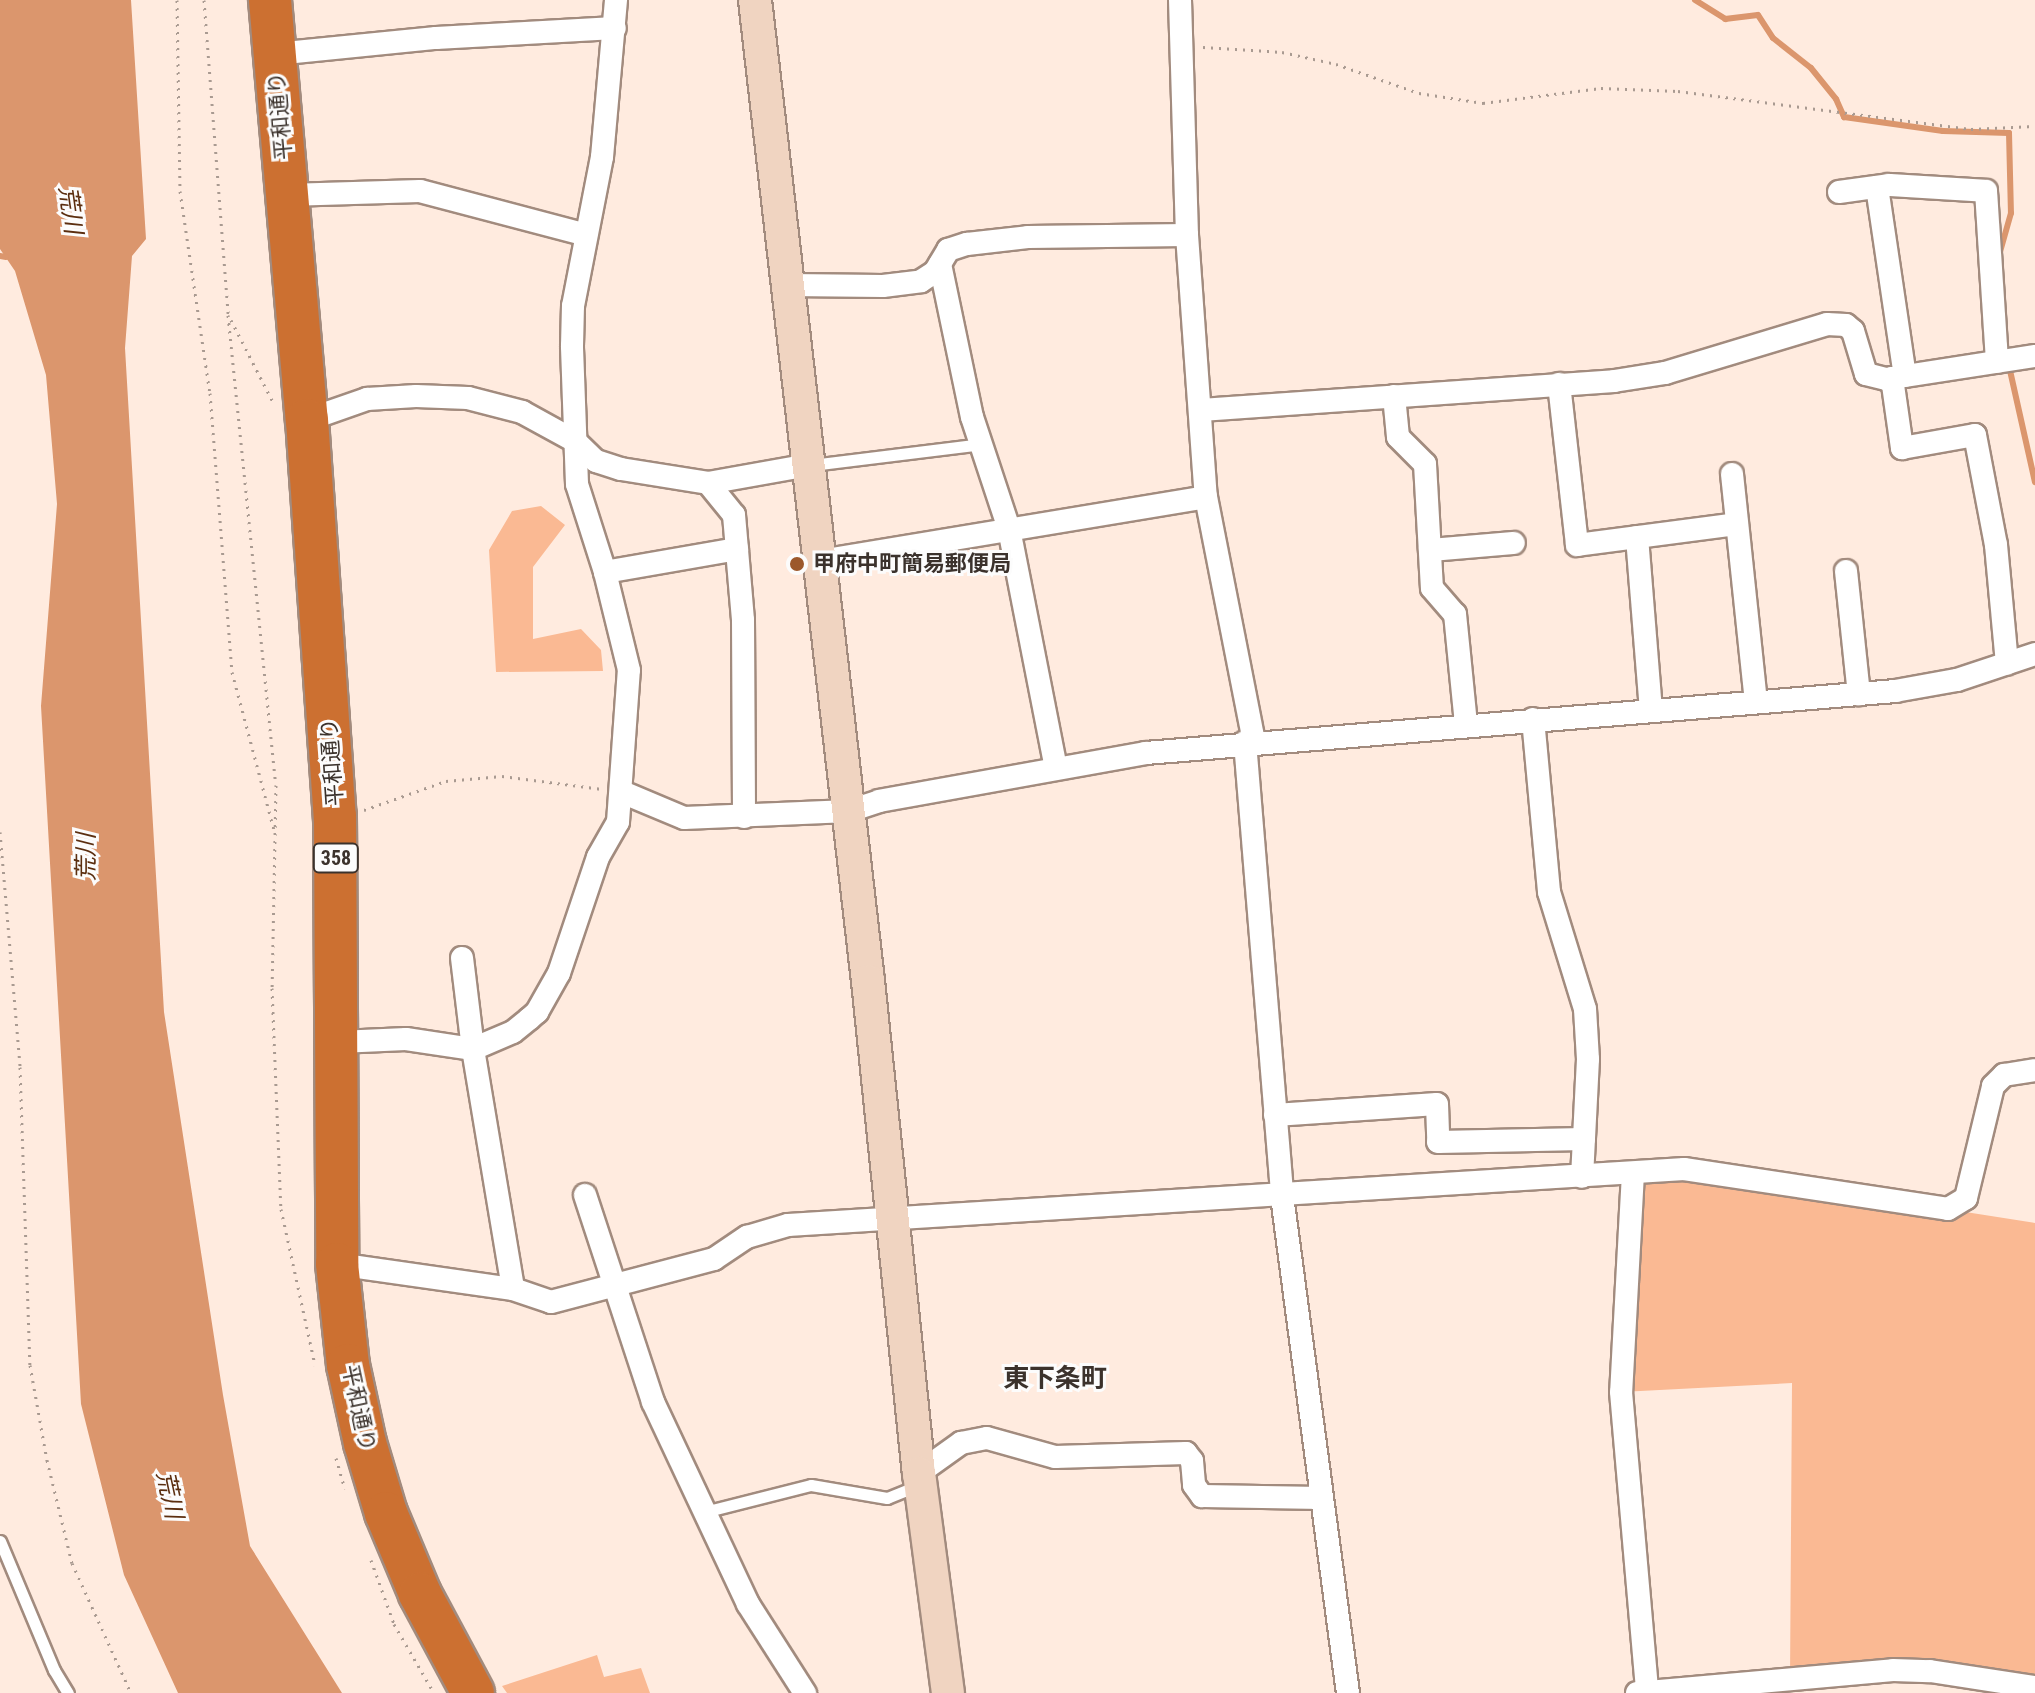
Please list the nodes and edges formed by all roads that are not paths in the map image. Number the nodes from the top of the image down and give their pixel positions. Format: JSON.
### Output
{"nodes":[{"id":1,"x":270,"y":0,"type":"edge"},
{"id":2,"x":616,"y":0,"type":"edge"},
{"id":3,"x":755,"y":0,"type":"edge"},
{"id":4,"x":1180,"y":0,"type":"edge"},
{"id":5,"x":615,"y":28,"type":"junction"},
{"id":6,"x":275,"y":54,"type":"junction"},
{"id":7,"x":1877,"y":187,"type":"junction"},
{"id":8,"x":1839,"y":192,"type":"dead end"},
{"id":9,"x":287,"y":195,"type":"junction"},
{"id":10,"x":586,"y":235,"type":"junction"},
{"id":11,"x":1187,"y":235,"type":"junction"},
{"id":12,"x":940,"y":264,"type":"junction"},
{"id":13,"x":789,"y":285,"type":"junction"},
{"id":14,"x":2035,"y":356,"type":"edge"},
{"id":15,"x":1997,"y":362,"type":"junction"},
{"id":16,"x":1898,"y":377,"type":"junction"},
{"id":17,"x":1559,"y":384,"type":"junction"},
{"id":18,"x":1394,"y":396,"type":"junction"},
{"id":19,"x":1201,"y":410,"type":"junction"},
{"id":20,"x":307,"y":420,"type":"junction"},
{"id":21,"x":575,"y":441,"type":"junction"},
{"id":22,"x":981,"y":444,"type":"junction"},
{"id":23,"x":809,"y":465,"type":"junction"},
{"id":24,"x":1732,"y":474,"type":"dead end"},
{"id":25,"x":708,"y":483,"type":"junction"},
{"id":26,"x":1206,"y":497,"type":"junction"},
{"id":27,"x":1737,"y":524,"type":"junction"},
{"id":28,"x":1009,"y":529,"type":"junction"},
{"id":29,"x":1637,"y":537,"type":"junction"},
{"id":30,"x":1514,"y":543,"type":"dead end"},
{"id":31,"x":737,"y":549,"type":"junction"},
{"id":32,"x":1430,"y":550,"type":"junction"},
{"id":33,"x":820,"y":561,"type":"junction"},
{"id":34,"x":1846,"y":571,"type":"dead end"},
{"id":35,"x":605,"y":572,"type":"junction"},
{"id":36,"x":2035,"y":654,"type":"edge"},
{"id":37,"x":2007,"y":663,"type":"junction"},
{"id":38,"x":1859,"y":694,"type":"junction"},
{"id":39,"x":1756,"y":702,"type":"junction"},
{"id":40,"x":1651,"y":710,"type":"junction"},
{"id":41,"x":1533,"y":719,"type":"junction"},
{"id":42,"x":1466,"y":725,"type":"junction"},
{"id":43,"x":1249,"y":742,"type":"junction"},
{"id":44,"x":1056,"y":768,"type":"junction"},
{"id":45,"x":622,"y":792,"type":"junction"},
{"id":46,"x":849,"y":811,"type":"junction"},
{"id":47,"x":744,"y":817,"type":"junction"},
{"id":48,"x":462,"y":958,"type":"dead end"},
{"id":49,"x":339,"y":1042,"type":"junction"},
{"id":50,"x":473,"y":1049,"type":"junction"},
{"id":51,"x":2035,"y":1070,"type":"edge"},
{"id":52,"x":1275,"y":1115,"type":"junction"},
{"id":53,"x":1584,"y":1139,"type":"junction"},
{"id":54,"x":1633,"y":1173,"type":"junction"},
{"id":55,"x":1582,"y":1177,"type":"junction"},
{"id":56,"x":585,"y":1195,"type":"dead end"},
{"id":57,"x":1282,"y":1196,"type":"junction"},
{"id":58,"x":894,"y":1216,"type":"junction"},
{"id":59,"x":337,"y":1264,"type":"junction"},
{"id":60,"x":616,"y":1288,"type":"junction"},
{"id":61,"x":513,"y":1289,"type":"junction"},
{"id":62,"x":920,"y":1479,"type":"junction"},
{"id":63,"x":1322,"y":1498,"type":"junction"},
{"id":64,"x":704,"y":1512,"type":"junction"},
{"id":65,"x":0,"y":1541,"type":"edge"},
{"id":66,"x":1893,"y":1670,"type":"junction"},
{"id":67,"x":2035,"y":1687,"type":"edge"},
{"id":68,"x":1642,"y":1692,"type":"edge"},
{"id":69,"x":68,"y":1693,"type":"edge"},
{"id":70,"x":473,"y":1693,"type":"edge"},
{"id":71,"x":805,"y":1693,"type":"edge"},
{"id":72,"x":948,"y":1693,"type":"edge"},
{"id":73,"x":1348,"y":1693,"type":"edge"},
{"id":74,"x":1887,"y":1693,"type":"edge"}],
"edges":[{"from":1,"to":6,"type":"highway","name":"平和通り","number":"358"},
{"from":2,"to":5,"type":"street"},
{"from":3,"to":13,"type":"street"},
{"from":4,"to":11,"type":"street"},
{"from":5,"to":6,"type":"street"},
{"from":5,"to":10,"type":"street"},
{"from":6,"to":9,"type":"highway","name":"平和通り","number":"358"},
{"from":7,"to":8,"type":"street"},
{"from":7,"to":15,"type":"street"},
{"from":7,"to":16,"type":"street"},
{"from":9,"to":10,"type":"street"},
{"from":9,"to":20,"type":"highway","name":"平和通り","number":"358"},
{"from":10,"to":21,"type":"street"},
{"from":11,"to":12,"type":"street"},
{"from":11,"to":19,"type":"street"},
{"from":12,"to":13,"type":"street"},
{"from":12,"to":22,"type":"street"},
{"from":13,"to":23,"type":"street"},
{"from":14,"to":15,"type":"street"},
{"from":15,"to":16,"type":"street"},
{"from":16,"to":17,"type":"street"},
{"from":16,"to":37,"type":"street"},
{"from":17,"to":18,"type":"street"},
{"from":17,"to":29,"type":"street"},
{"from":18,"to":19,"type":"street"},
{"from":18,"to":32,"type":"street"},
{"from":19,"to":26,"type":"street"},
{"from":20,"to":21,"type":"street"},
{"from":20,"to":49,"type":"highway","name":"平和通り","number":"358"},
{"from":21,"to":25,"type":"street"},
{"from":21,"to":35,"type":"street"},
{"from":22,"to":23,"type":"lane"},
{"from":22,"to":28,"type":"street"},
{"from":23,"to":25,"type":"street"},
{"from":23,"to":33,"type":"street"},
{"from":24,"to":27,"type":"street"},
{"from":25,"to":31,"type":"street"},
{"from":26,"to":28,"type":"street"},
{"from":26,"to":43,"type":"street"},
{"from":27,"to":29,"type":"street"},
{"from":27,"to":39,"type":"street"},
{"from":28,"to":33,"type":"street"},
{"from":28,"to":44,"type":"street"},
{"from":29,"to":40,"type":"street"},
{"from":30,"to":32,"type":"street"},
{"from":31,"to":35,"type":"street"},
{"from":31,"to":47,"type":"street"},
{"from":32,"to":42,"type":"street"},
{"from":33,"to":46,"type":"street"},
{"from":34,"to":38,"type":"street"},
{"from":35,"to":45,"type":"street"},
{"from":36,"to":37,"type":"street"},
{"from":37,"to":38,"type":"street"},
{"from":38,"to":39,"type":"street"},
{"from":39,"to":40,"type":"street"},
{"from":40,"to":41,"type":"street"},
{"from":41,"to":42,"type":"street"},
{"from":41,"to":53,"type":"street"},
{"from":42,"to":43,"type":"street"},
{"from":43,"to":44,"type":"street"},
{"from":43,"to":52,"type":"street"},
{"from":44,"to":46,"type":"street"},
{"from":45,"to":47,"type":"street"},
{"from":45,"to":50,"type":"street"},
{"from":46,"to":47,"type":"street"},
{"from":46,"to":58,"type":"street"},
{"from":48,"to":50,"type":"street"},
{"from":49,"to":50,"type":"street"},
{"from":49,"to":59,"type":"highway","name":"平和通り","number":"358"},
{"from":50,"to":61,"type":"street"},
{"from":51,"to":54,"type":"street"},
{"from":52,"to":53,"type":"street"},
{"from":52,"to":57,"type":"street"},
{"from":53,"to":55,"type":"street"},
{"from":54,"to":55,"type":"street"},
{"from":54,"to":68,"type":"street"},
{"from":55,"to":57,"type":"street"},
{"from":56,"to":60,"type":"street"},
{"from":57,"to":58,"type":"street"},
{"from":57,"to":63,"type":"street"},
{"from":58,"to":60,"type":"street"},
{"from":58,"to":62,"type":"street"},
{"from":59,"to":61,"type":"street"},
{"from":59,"to":70,"type":"highway","name":"平和通り","number":"358"},
{"from":60,"to":61,"type":"street"},
{"from":60,"to":64,"type":"street"},
{"from":62,"to":63,"type":"street"},
{"from":62,"to":64,"type":"lane"},
{"from":62,"to":72,"type":"street"},
{"from":63,"to":73,"type":"street"},
{"from":64,"to":71,"type":"street"},
{"from":65,"to":69,"type":"lane"},
{"from":66,"to":67,"type":"street"},
{"from":66,"to":68,"type":"street"},
{"from":66,"to":74,"type":"street"}]}
